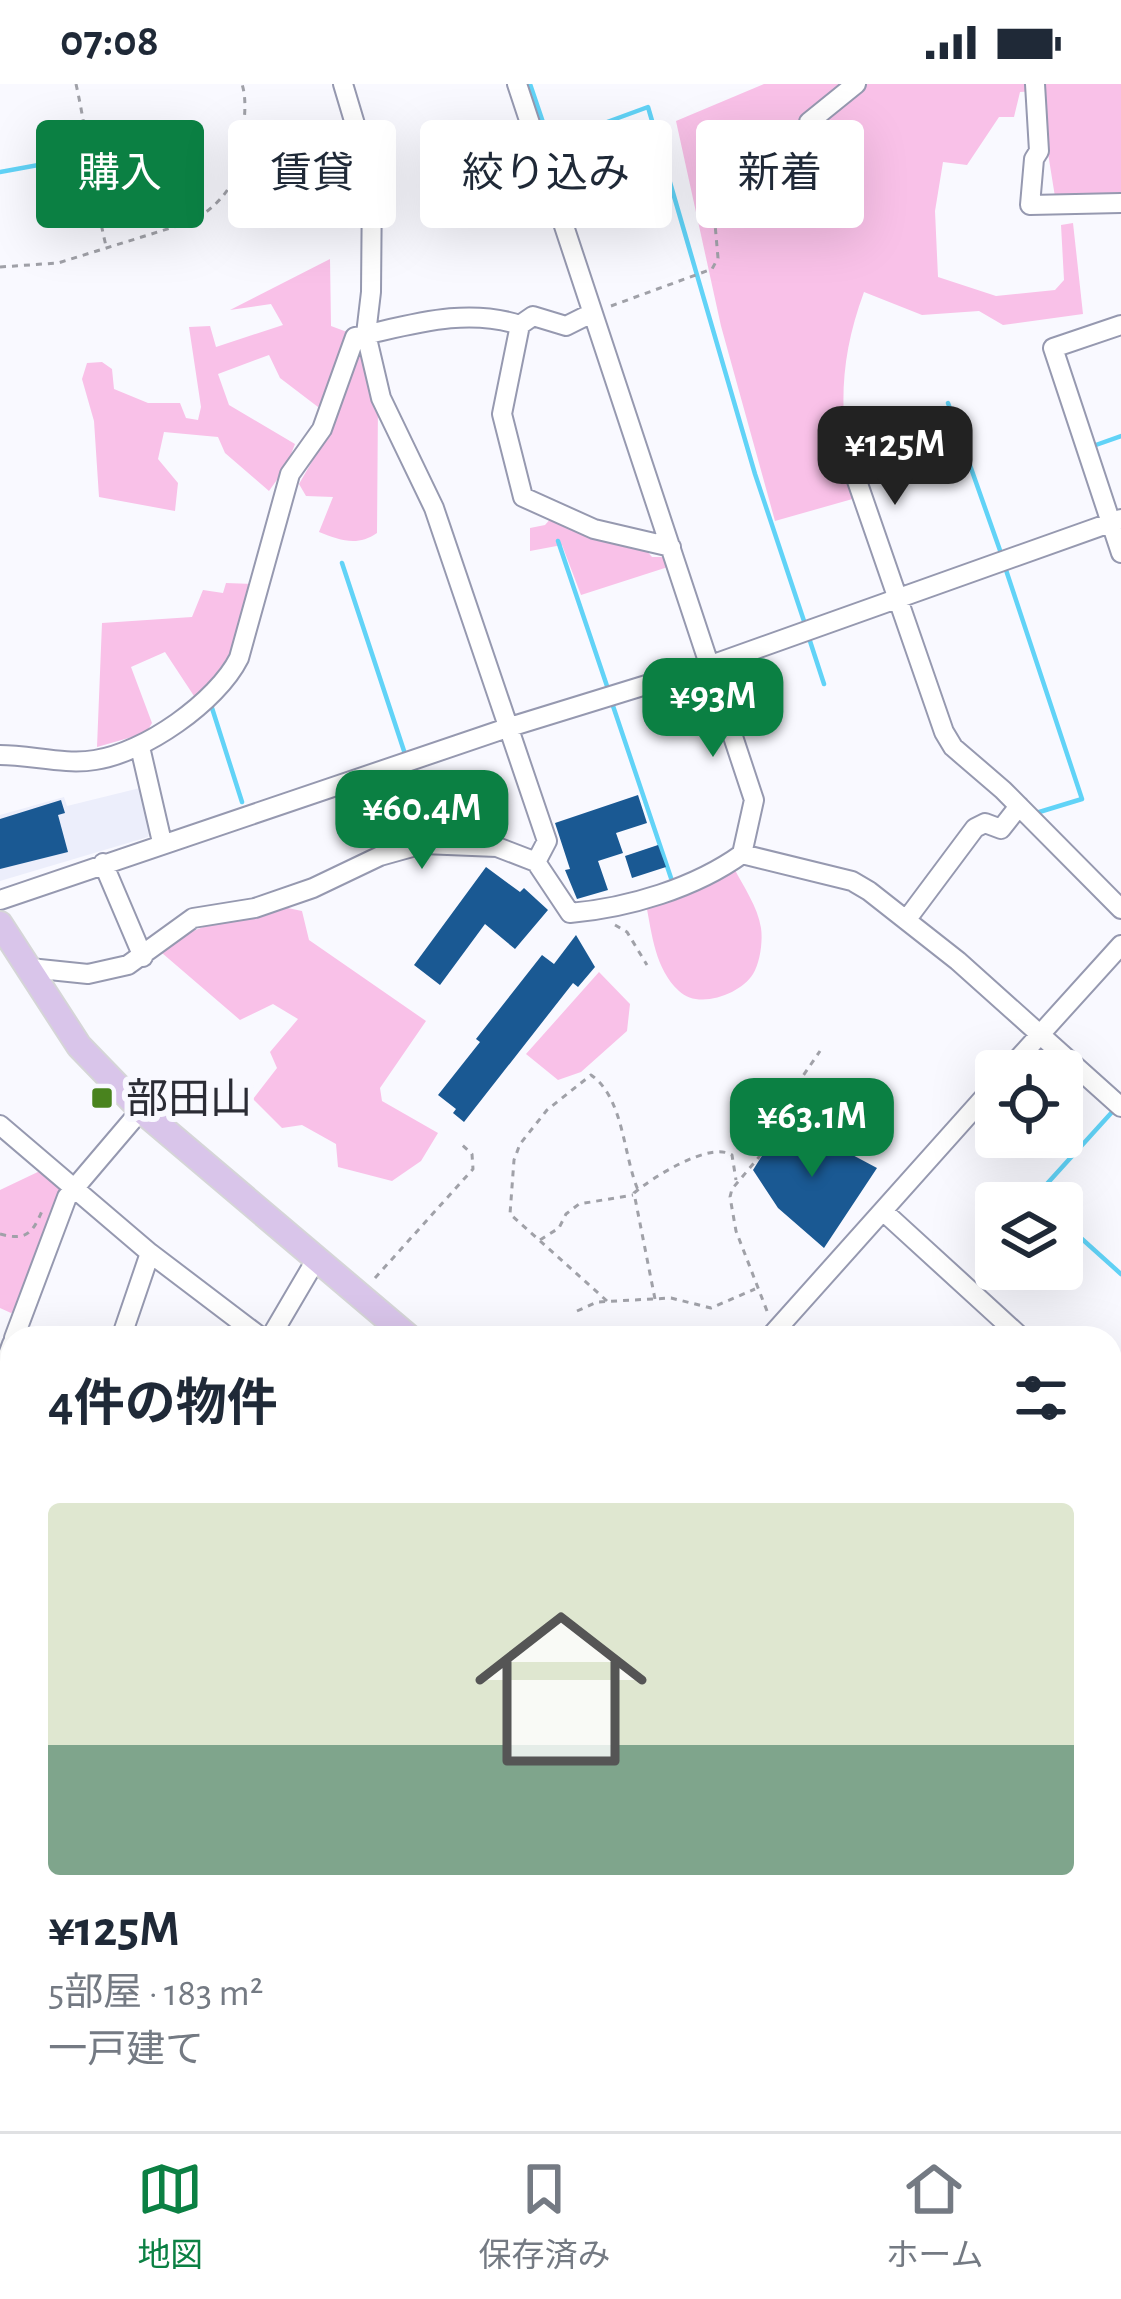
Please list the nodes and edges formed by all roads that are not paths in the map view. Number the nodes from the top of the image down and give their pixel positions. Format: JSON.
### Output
{"nodes":[{"id":1,"x":343,"y":84,"type":"edge"},
{"id":2,"x":517,"y":84,"type":"edge"},
{"id":3,"x":856,"y":84,"type":"edge"},
{"id":4,"x":1035,"y":84,"type":"edge"},
{"id":5,"x":811,"y":120,"type":"edge"},
{"id":6,"x":1121,"y":203,"type":"edge"},
{"id":7,"x":592,"y":313,"type":"junction"},
{"id":8,"x":520,"y":325,"type":"junction"},
{"id":9,"x":1121,"y":325,"type":"edge"},
{"id":10,"x":366,"y":334,"type":"junction"},
{"id":11,"x":845,"y":428,"type":"dead end"},
{"id":12,"x":1116,"y":520,"type":"edge"},
{"id":13,"x":671,"y":547,"type":"junction"},
{"id":14,"x":1121,"y":553,"type":"edge"},
{"id":15,"x":897,"y":597,"type":"junction"},
{"id":16,"x":710,"y":665,"type":"junction"},
{"id":17,"x":510,"y":727,"type":"junction"},
{"id":18,"x":140,"y":747,"type":"junction"},
{"id":19,"x":0,"y":755,"type":"edge"},
{"id":20,"x":1019,"y":806,"type":"junction"},
{"id":21,"x":162,"y":842,"type":"junction"},
{"id":22,"x":742,"y":854,"type":"junction"},
{"id":23,"x":536,"y":862,"type":"junction"},
{"id":24,"x":104,"y":863,"type":"junction"},
{"id":25,"x":0,"y":900,"type":"edge"},
{"id":26,"x":1121,"y":909,"type":"edge"},
{"id":27,"x":907,"y":919,"type":"junction"},
{"id":28,"x":0,"y":924,"type":"edge"},
{"id":29,"x":1121,"y":945,"type":"edge"},
{"id":30,"x":143,"y":957,"type":"junction"},
{"id":31,"x":30,"y":968,"type":"junction"},
{"id":32,"x":1040,"y":1034,"type":"junction"},
{"id":33,"x":1026,"y":1050,"type":"edge"},
{"id":34,"x":1121,"y":1107,"type":"edge"},
{"id":35,"x":975,"y":1108,"type":"edge"},
{"id":36,"x":141,"y":1110,"type":"junction"},
{"id":37,"x":1,"y":1128,"type":"edge"},
{"id":38,"x":74,"y":1185,"type":"junction"},
{"id":39,"x":883,"y":1211,"type":"junction"},
{"id":40,"x":151,"y":1252,"type":"junction"},
{"id":41,"x":317,"y":1258,"type":"junction"},
{"id":42,"x":18,"y":1326,"type":"edge"},
{"id":43,"x":126,"y":1326,"type":"edge"},
{"id":44,"x":250,"y":1326,"type":"edge"},
{"id":45,"x":274,"y":1326,"type":"edge"},
{"id":46,"x":396,"y":1326,"type":"edge"},
{"id":47,"x":779,"y":1326,"type":"edge"},
{"id":48,"x":1009,"y":1326,"type":"edge"}],
"edges":[{"from":1,"to":10,"type":"street"},
{"from":2,"to":7,"type":"street"},
{"from":3,"to":5,"type":"street"},
{"from":4,"to":6,"type":"street"},
{"from":7,"to":8,"type":"street"},
{"from":7,"to":13,"type":"street"},
{"from":8,"to":10,"type":"street"},
{"from":8,"to":13,"type":"street"},
{"from":9,"to":12,"type":"street"},
{"from":10,"to":17,"type":"street"},
{"from":10,"to":18,"type":"street"},
{"from":11,"to":15,"type":"street"},
{"from":12,"to":14,"type":"street"},
{"from":12,"to":15,"type":"street"},
{"from":13,"to":16,"type":"street"},
{"from":15,"to":16,"type":"street"},
{"from":15,"to":20,"type":"street"},
{"from":16,"to":17,"type":"street"},
{"from":16,"to":22,"type":"street"},
{"from":17,"to":21,"type":"street"},
{"from":17,"to":23,"type":"street"},
{"from":18,"to":19,"type":"street"},
{"from":18,"to":21,"type":"street"},
{"from":20,"to":26,"type":"street"},
{"from":20,"to":27,"type":"street"},
{"from":21,"to":24,"type":"street"},
{"from":22,"to":23,"type":"street"},
{"from":22,"to":27,"type":"street"},
{"from":23,"to":30,"type":"street"},
{"from":24,"to":25,"type":"street"},
{"from":24,"to":30,"type":"street"},
{"from":27,"to":32,"type":"street"},
{"from":28,"to":31,"type":"main road"},
{"from":29,"to":32,"type":"street"},
{"from":30,"to":31,"type":"street"},
{"from":31,"to":36,"type":"main road"},
{"from":32,"to":33,"type":"street"},
{"from":32,"to":34,"type":"street"},
{"from":35,"to":39,"type":"street"},
{"from":36,"to":38,"type":"street"},
{"from":36,"to":41,"type":"main road"},
{"from":37,"to":38,"type":"street"},
{"from":38,"to":40,"type":"street"},
{"from":38,"to":42,"type":"street"},
{"from":39,"to":47,"type":"street"},
{"from":39,"to":48,"type":"street"},
{"from":40,"to":43,"type":"street"},
{"from":40,"to":44,"type":"street"},
{"from":41,"to":45,"type":"street"},
{"from":41,"to":46,"type":"main road"}]}
